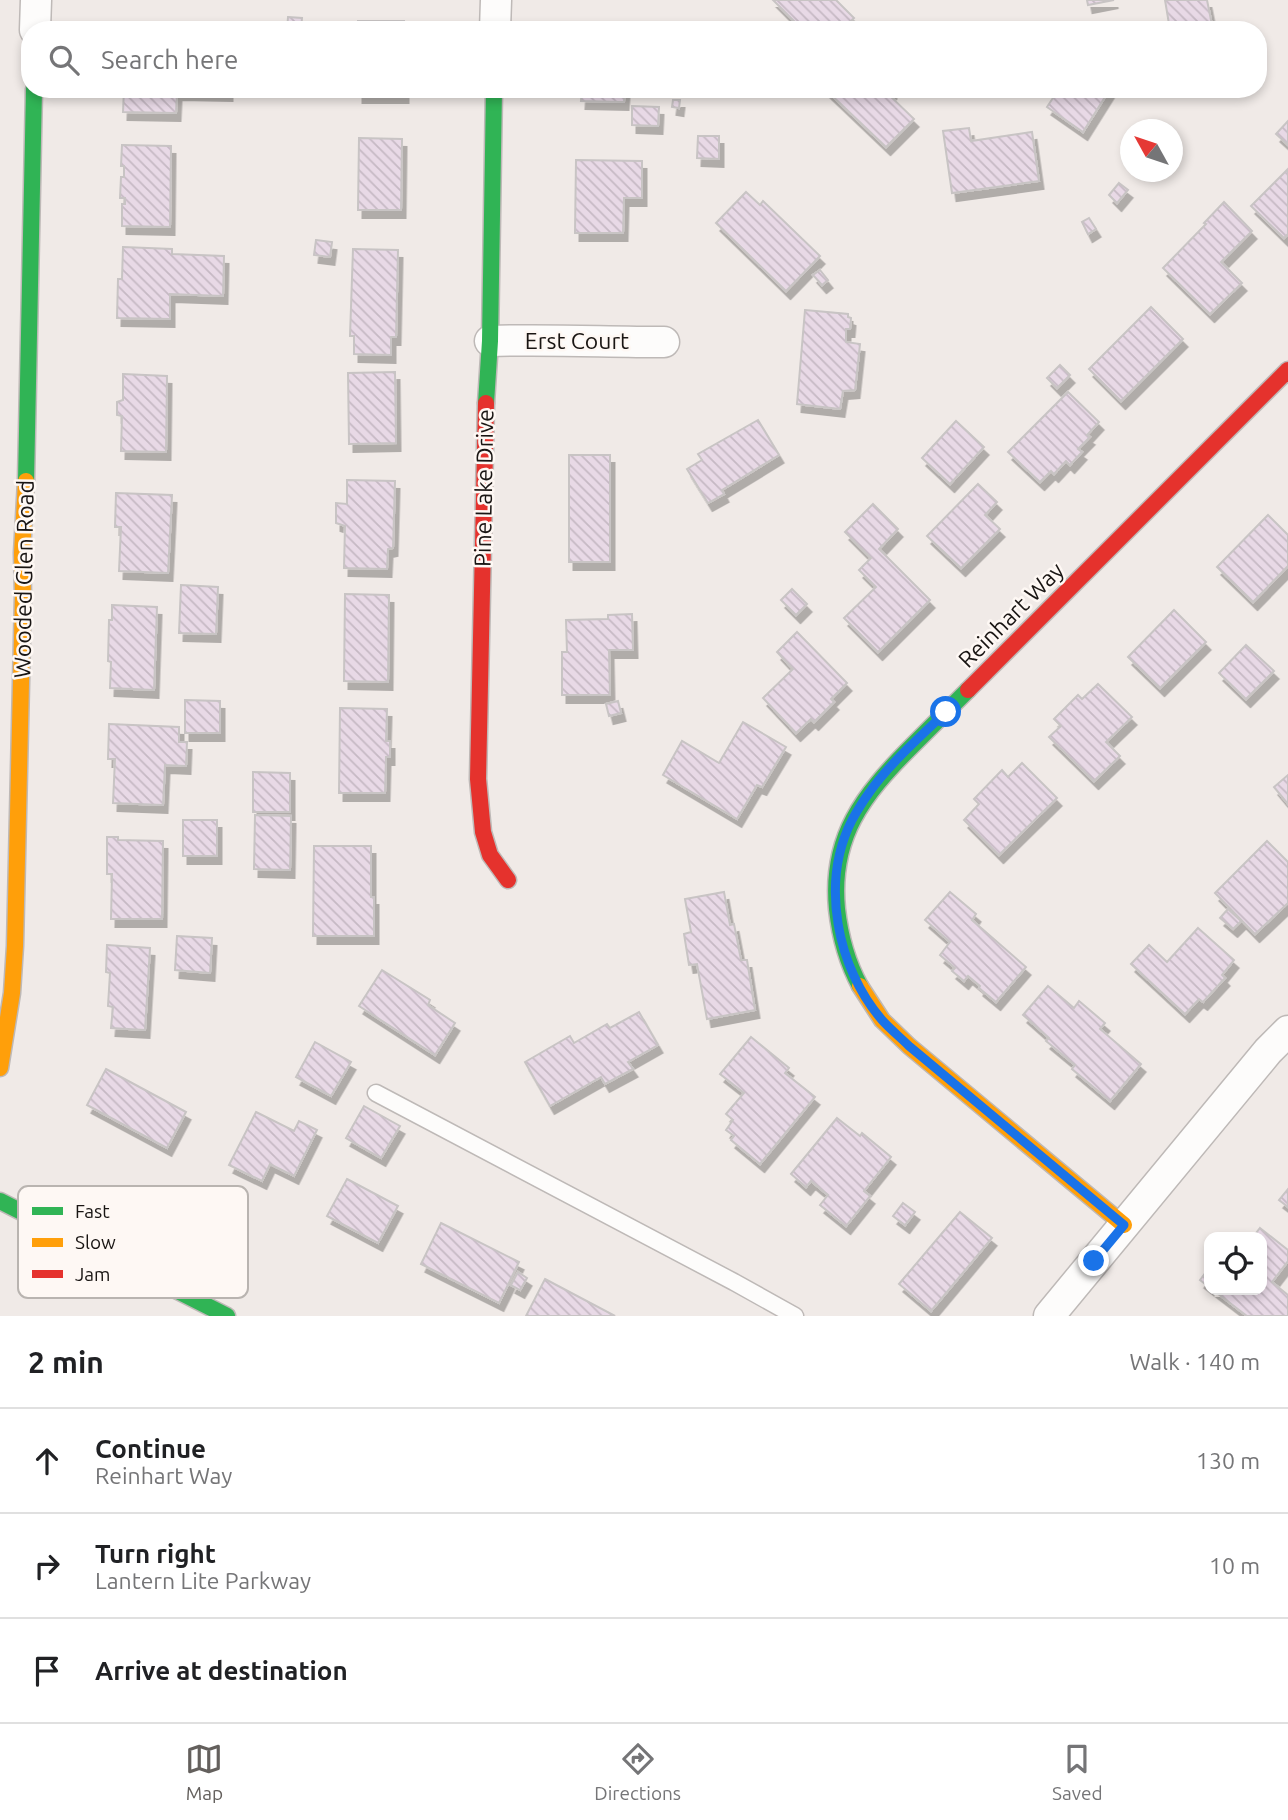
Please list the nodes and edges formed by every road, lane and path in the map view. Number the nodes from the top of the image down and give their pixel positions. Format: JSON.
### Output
{"nodes":[{"id":1,"x":36,"y":0,"type":"edge"},
{"id":2,"x":496,"y":0,"type":"edge"},
{"id":3,"x":35,"y":21,"type":"edge"},
{"id":4,"x":495,"y":21,"type":"edge"},
{"id":5,"x":34,"y":98,"type":"edge"},
{"id":6,"x":494,"y":98,"type":"edge"},
{"id":7,"x":490,"y":341,"type":"junction"},
{"id":8,"x":664,"y":342,"type":"dead end"},
{"id":9,"x":1288,"y":370,"type":"edge"},
{"id":10,"x":11,"y":550,"type":"edge"},
{"id":11,"x":0,"y":826,"type":"edge"},
{"id":12,"x":18,"y":826,"type":"junction"},
{"id":13,"x":508,"y":880,"type":"dead end"},
{"id":14,"x":1288,"y":1031,"type":"edge"},
{"id":15,"x":0,"y":1068,"type":"edge"},
{"id":16,"x":376,"y":1093,"type":"dead end"},
{"id":17,"x":0,"y":1201,"type":"edge"},
{"id":18,"x":18,"y":1210,"type":"edge"},
{"id":19,"x":1124,"y":1225,"type":"junction"},
{"id":20,"x":191,"y":1298,"type":"edge"},
{"id":21,"x":226,"y":1316,"type":"edge"},
{"id":22,"x":795,"y":1316,"type":"edge"},
{"id":23,"x":1049,"y":1316,"type":"edge"}],
"edges":[{"from":1,"to":3,"type":"street"},
{"from":2,"to":4,"type":"street"},
{"from":5,"to":10,"type":"street","name":"Wooded Glen Road"},
{"from":6,"to":7,"type":"street","name":"Pine Lake Drive"},
{"from":7,"to":8,"type":"street","name":"Erst Court"},
{"from":7,"to":13,"type":"street","name":"Pine Lake Drive"},
{"from":9,"to":19,"type":"street","name":"Reinhart Way"},
{"from":10,"to":12,"type":"street","name":"Wooded Glen Road"},
{"from":11,"to":12,"type":"lane"},
{"from":12,"to":15,"type":"street","name":"Wooded Glen Road"},
{"from":14,"to":19,"type":"street"},
{"from":16,"to":22,"type":"lane"},
{"from":17,"to":18,"type":"street"},
{"from":19,"to":23,"type":"street"},
{"from":20,"to":21,"type":"street"}]}
